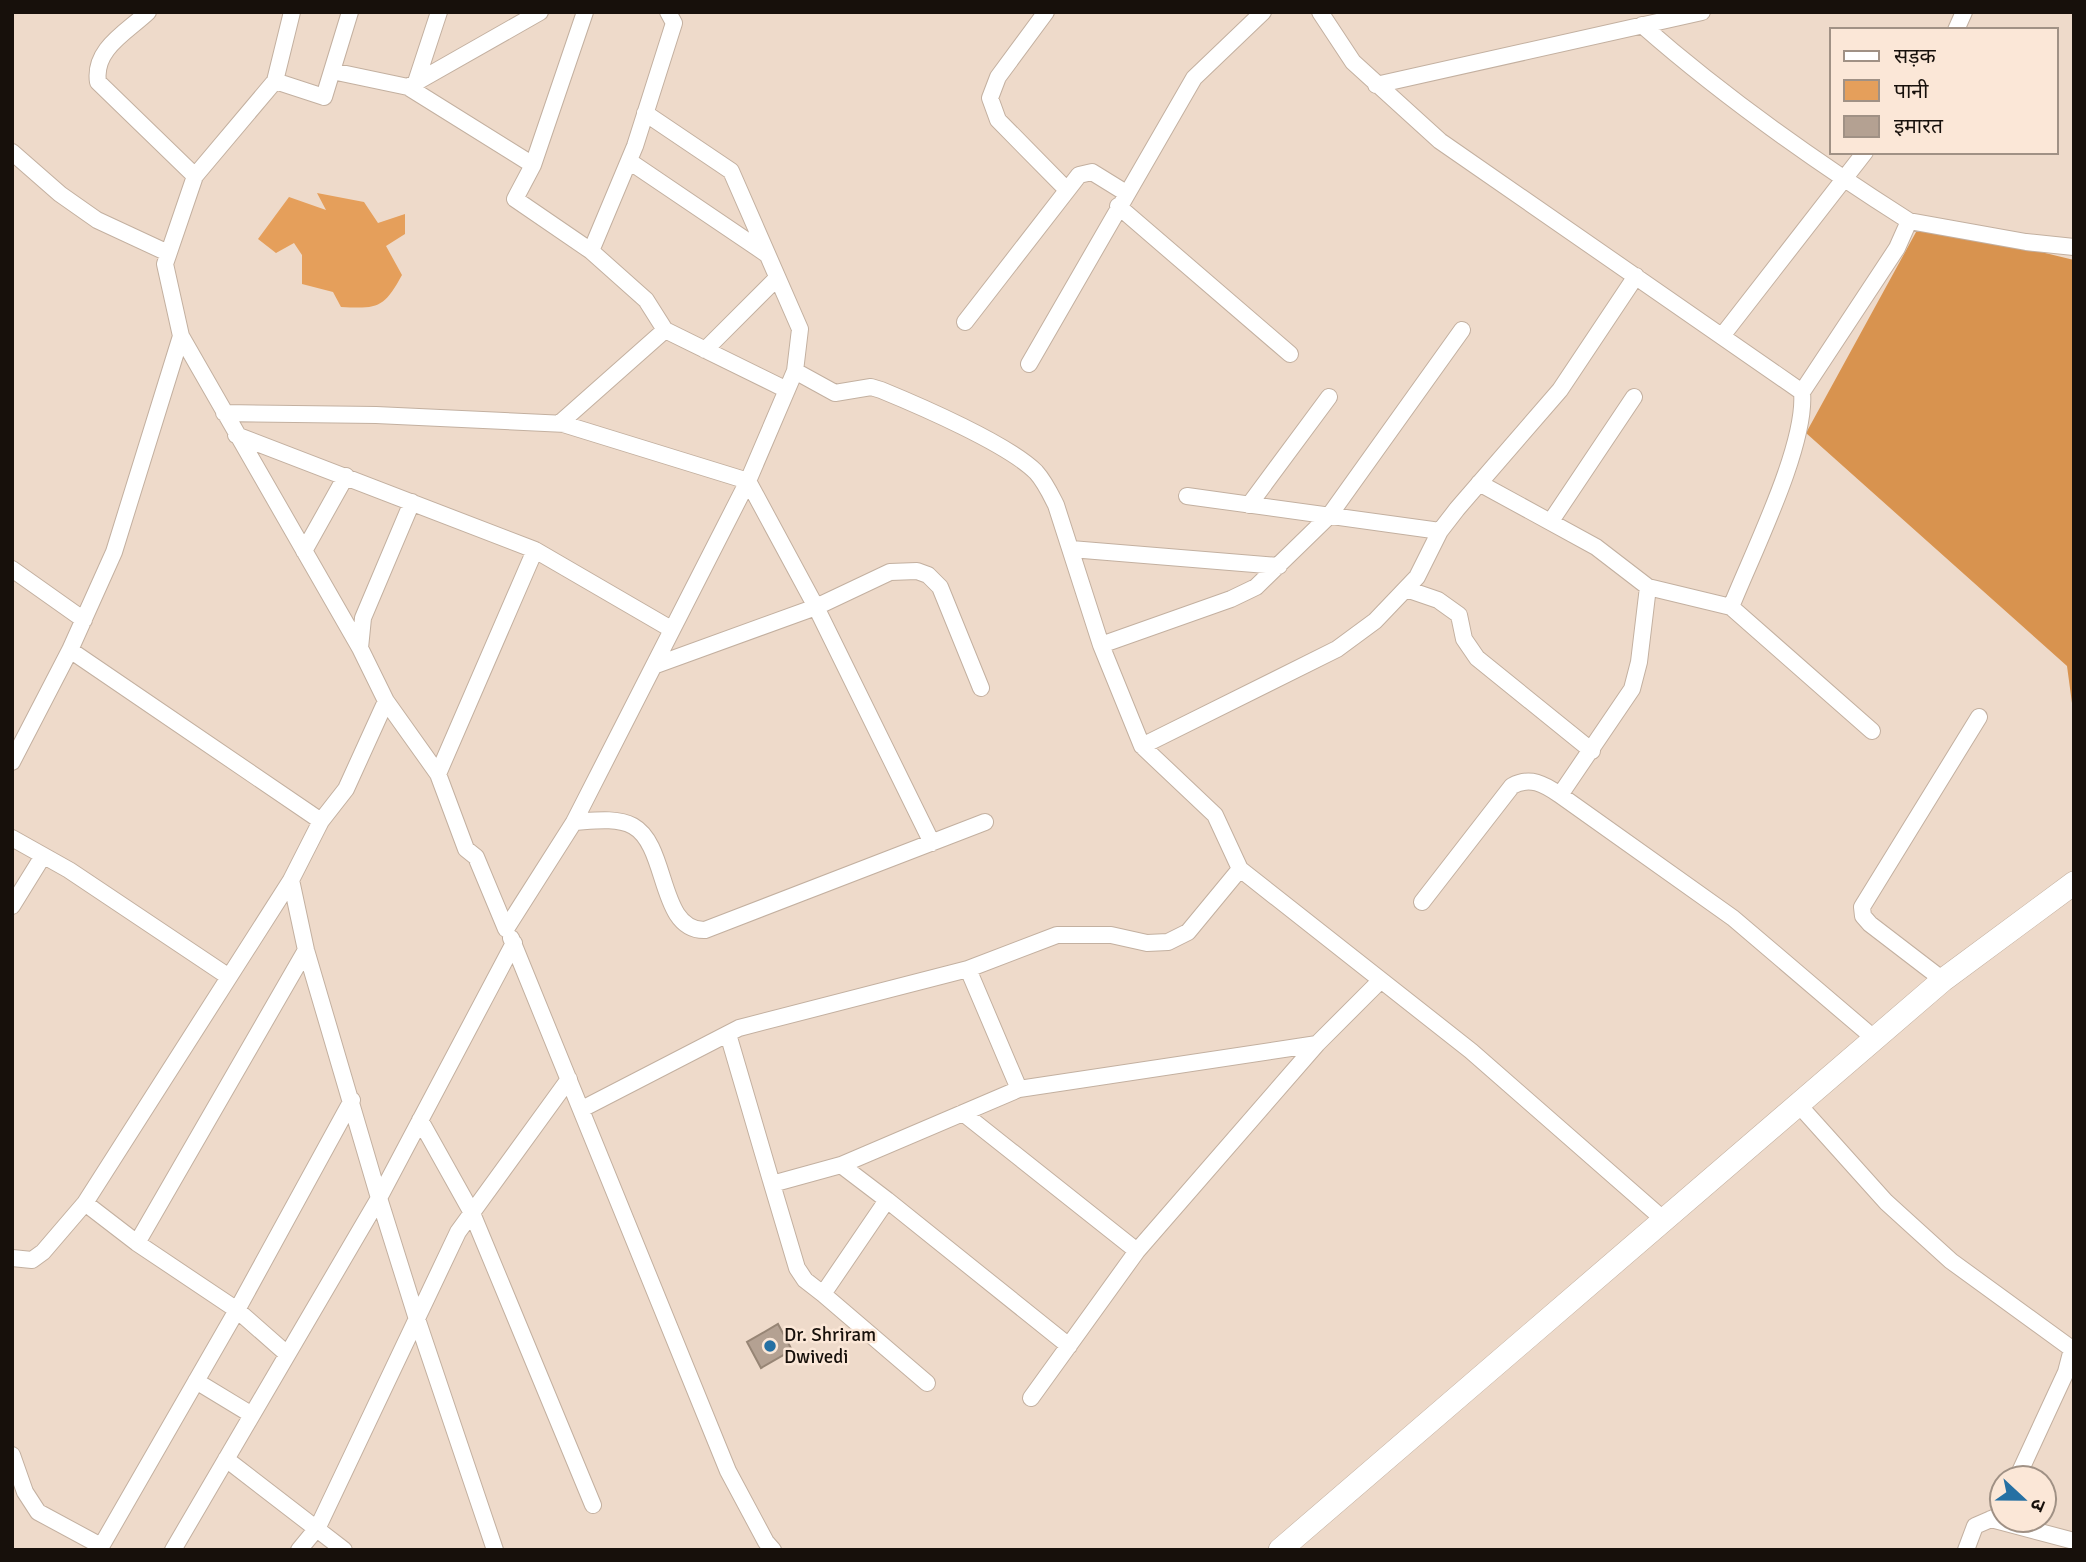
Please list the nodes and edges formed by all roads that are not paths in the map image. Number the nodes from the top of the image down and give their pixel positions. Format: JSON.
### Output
{"nodes":[{"id":1,"x":148,"y":12,"type":"edge"},
{"id":2,"x":292,"y":12,"type":"edge"},
{"id":3,"x":350,"y":12,"type":"edge"},
{"id":4,"x":439,"y":12,"type":"edge"},
{"id":5,"x":540,"y":12,"type":"edge"},
{"id":6,"x":585,"y":12,"type":"edge"},
{"id":7,"x":668,"y":12,"type":"edge"},
{"id":8,"x":1046,"y":12,"type":"edge"},
{"id":9,"x":1263,"y":12,"type":"edge"},
{"id":10,"x":1320,"y":12,"type":"edge"},
{"id":11,"x":1702,"y":12,"type":"edge"},
{"id":12,"x":1964,"y":12,"type":"edge"},
{"id":13,"x":1642,"y":26,"type":"junction"},
{"id":14,"x":1957,"y":28,"type":"edge"},
{"id":15,"x":332,"y":71,"type":"junction"},
{"id":16,"x":275,"y":81,"type":"junction"},
{"id":17,"x":412,"y":85,"type":"junction"},
{"id":18,"x":1376,"y":85,"type":"junction"},
{"id":19,"x":645,"y":113,"type":"junction"},
{"id":20,"x":12,"y":152,"type":"edge"},
{"id":21,"x":1864,"y":154,"type":"edge"},
{"id":22,"x":629,"y":161,"type":"junction"},
{"id":23,"x":533,"y":165,"type":"junction"},
{"id":24,"x":195,"y":176,"type":"junction"},
{"id":25,"x":1844,"y":180,"type":"junction"},
{"id":26,"x":1067,"y":190,"type":"junction"},
{"id":27,"x":1122,"y":199,"type":"junction"},
{"id":28,"x":1909,"y":221,"type":"junction"},
{"id":29,"x":2074,"y":247,"type":"edge"},
{"id":30,"x":591,"y":251,"type":"junction"},
{"id":31,"x":168,"y":253,"type":"junction"},
{"id":32,"x":765,"y":253,"type":"junction"},
{"id":33,"x":1636,"y":276,"type":"junction"},
{"id":34,"x":776,"y":279,"type":"junction"},
{"id":35,"x":965,"y":322,"type":"dead end"},
{"id":36,"x":665,"y":330,"type":"junction"},
{"id":37,"x":1462,"y":330,"type":"dead end"},
{"id":38,"x":181,"y":335,"type":"junction"},
{"id":39,"x":1722,"y":336,"type":"junction"},
{"id":40,"x":705,"y":350,"type":"junction"},
{"id":41,"x":1290,"y":354,"type":"dead end"},
{"id":42,"x":1029,"y":364,"type":"dead end"},
{"id":43,"x":796,"y":371,"type":"junction"},
{"id":44,"x":787,"y":390,"type":"junction"},
{"id":45,"x":1802,"y":391,"type":"junction"},
{"id":46,"x":1329,"y":397,"type":"dead end"},
{"id":47,"x":1634,"y":397,"type":"dead end"},
{"id":48,"x":224,"y":413,"type":"junction"},
{"id":49,"x":566,"y":424,"type":"junction"},
{"id":50,"x":236,"y":435,"type":"junction"},
{"id":51,"x":346,"y":476,"type":"junction"},
{"id":52,"x":748,"y":481,"type":"junction"},
{"id":53,"x":1479,"y":483,"type":"junction"},
{"id":54,"x":1187,"y":496,"type":"dead end"},
{"id":55,"x":412,"y":502,"type":"junction"},
{"id":56,"x":1249,"y":505,"type":"junction"},
{"id":57,"x":1329,"y":516,"type":"junction"},
{"id":58,"x":1551,"y":521,"type":"junction"},
{"id":59,"x":1440,"y":531,"type":"junction"},
{"id":60,"x":1071,"y":549,"type":"junction"},
{"id":61,"x":535,"y":550,"type":"junction"},
{"id":62,"x":304,"y":551,"type":"junction"},
{"id":63,"x":1279,"y":566,"type":"junction"},
{"id":64,"x":12,"y":569,"type":"edge"},
{"id":65,"x":1648,"y":587,"type":"junction"},
{"id":66,"x":1406,"y":589,"type":"junction"},
{"id":67,"x":816,"y":607,"type":"junction"},
{"id":68,"x":1731,"y":607,"type":"junction"},
{"id":69,"x":84,"y":620,"type":"junction"},
{"id":70,"x":671,"y":629,"type":"junction"},
{"id":71,"x":1101,"y":645,"type":"junction"},
{"id":72,"x":360,"y":648,"type":"junction"},
{"id":73,"x":70,"y":650,"type":"junction"},
{"id":74,"x":656,"y":665,"type":"junction"},
{"id":75,"x":981,"y":688,"type":"dead end"},
{"id":76,"x":386,"y":701,"type":"junction"},
{"id":77,"x":1979,"y":717,"type":"dead end"},
{"id":78,"x":1872,"y":731,"type":"dead end"},
{"id":79,"x":1142,"y":746,"type":"junction"},
{"id":80,"x":1592,"y":751,"type":"junction"},
{"id":81,"x":12,"y":762,"type":"edge"},
{"id":82,"x":438,"y":774,"type":"junction"},
{"id":83,"x":1560,"y":795,"type":"junction"},
{"id":84,"x":321,"y":821,"type":"junction"},
{"id":85,"x":574,"y":822,"type":"junction"},
{"id":86,"x":985,"y":822,"type":"dead end"},
{"id":87,"x":12,"y":838,"type":"edge"},
{"id":88,"x":932,"y":843,"type":"junction"},
{"id":89,"x":43,"y":856,"type":"junction"},
{"id":90,"x":1240,"y":869,"type":"junction"},
{"id":91,"x":290,"y":880,"type":"junction"},
{"id":92,"x":2074,"y":883,"type":"edge"},
{"id":93,"x":1422,"y":902,"type":"dead end"},
{"id":94,"x":12,"y":906,"type":"edge"},
{"id":95,"x":510,"y":936,"type":"junction"},
{"id":96,"x":306,"y":950,"type":"junction"},
{"id":97,"x":968,"y":969,"type":"junction"},
{"id":98,"x":229,"y":977,"type":"junction"},
{"id":99,"x":1943,"y":980,"type":"junction"},
{"id":100,"x":1379,"y":982,"type":"junction"},
{"id":101,"x":728,"y":1034,"type":"junction"},
{"id":102,"x":1875,"y":1039,"type":"junction"},
{"id":103,"x":1318,"y":1044,"type":"junction"},
{"id":104,"x":569,"y":1079,"type":"junction"},
{"id":105,"x":1019,"y":1088,"type":"junction"},
{"id":106,"x":352,"y":1100,"type":"junction"},
{"id":107,"x":1798,"y":1104,"type":"junction"},
{"id":108,"x":582,"y":1109,"type":"junction"},
{"id":109,"x":963,"y":1112,"type":"junction"},
{"id":110,"x":421,"y":1120,"type":"junction"},
{"id":111,"x":841,"y":1165,"type":"junction"},
{"id":112,"x":772,"y":1184,"type":"junction"},
{"id":113,"x":379,"y":1198,"type":"junction"},
{"id":114,"x":887,"y":1200,"type":"junction"},
{"id":115,"x":85,"y":1203,"type":"junction"},
{"id":116,"x":472,"y":1213,"type":"junction"},
{"id":117,"x":1663,"y":1219,"type":"junction"},
{"id":118,"x":137,"y":1243,"type":"junction"},
{"id":119,"x":1137,"y":1251,"type":"junction"},
{"id":120,"x":12,"y":1258,"type":"edge"},
{"id":121,"x":823,"y":1294,"type":"junction"},
{"id":122,"x":237,"y":1310,"type":"junction"},
{"id":123,"x":415,"y":1316,"type":"junction"},
{"id":124,"x":1069,"y":1346,"type":"junction"},
{"id":125,"x":288,"y":1354,"type":"junction"},
{"id":126,"x":196,"y":1381,"type":"junction"},
{"id":127,"x":927,"y":1383,"type":"dead end"},
{"id":128,"x":1031,"y":1398,"type":"dead end"},
{"id":129,"x":252,"y":1415,"type":"junction"},
{"id":130,"x":12,"y":1455,"type":"edge"},
{"id":131,"x":226,"y":1459,"type":"junction"},
{"id":132,"x":2023,"y":1464,"type":"edge"},
{"id":133,"x":593,"y":1506,"type":"dead end"},
{"id":134,"x":1988,"y":1519,"type":"edge"},
{"id":135,"x":318,"y":1527,"type":"junction"},
{"id":136,"x":2054,"y":1534,"type":"edge"},
{"id":137,"x":2074,"y":1541,"type":"edge"},
{"id":138,"x":100,"y":1548,"type":"edge"},
{"id":139,"x":173,"y":1550,"type":"edge"},
{"id":140,"x":299,"y":1550,"type":"edge"},
{"id":141,"x":344,"y":1550,"type":"edge"},
{"id":142,"x":495,"y":1550,"type":"edge"},
{"id":143,"x":773,"y":1550,"type":"edge"},
{"id":144,"x":1280,"y":1550,"type":"edge"},
{"id":145,"x":1966,"y":1550,"type":"edge"}],
"edges":[{"from":1,"to":24,"type":"street"},
{"from":2,"to":16,"type":"street"},
{"from":3,"to":15,"type":"street"},
{"from":4,"to":17,"type":"street"},
{"from":5,"to":17,"type":"street"},
{"from":6,"to":23,"type":"street"},
{"from":7,"to":19,"type":"street"},
{"from":8,"to":26,"type":"street"},
{"from":9,"to":27,"type":"street"},
{"from":10,"to":18,"type":"street"},
{"from":11,"to":13,"type":"street"},
{"from":12,"to":14,"type":"street"},
{"from":13,"to":18,"type":"street"},
{"from":13,"to":25,"type":"street"},
{"from":15,"to":16,"type":"street"},
{"from":15,"to":17,"type":"street"},
{"from":16,"to":24,"type":"street"},
{"from":17,"to":23,"type":"street"},
{"from":18,"to":33,"type":"street"},
{"from":19,"to":22,"type":"street"},
{"from":19,"to":32,"type":"street"},
{"from":20,"to":31,"type":"street"},
{"from":21,"to":25,"type":"street"},
{"from":22,"to":30,"type":"street"},
{"from":22,"to":32,"type":"street"},
{"from":23,"to":30,"type":"street"},
{"from":24,"to":31,"type":"street"},
{"from":25,"to":28,"type":"street"},
{"from":25,"to":39,"type":"street"},
{"from":26,"to":27,"type":"street"},
{"from":26,"to":35,"type":"street"},
{"from":27,"to":41,"type":"street"},
{"from":27,"to":42,"type":"street"},
{"from":28,"to":29,"type":"street"},
{"from":28,"to":45,"type":"street"},
{"from":30,"to":36,"type":"street"},
{"from":31,"to":38,"type":"street"},
{"from":32,"to":34,"type":"street"},
{"from":33,"to":39,"type":"street"},
{"from":33,"to":53,"type":"street"},
{"from":34,"to":40,"type":"street"},
{"from":34,"to":43,"type":"street"},
{"from":36,"to":40,"type":"street"},
{"from":36,"to":49,"type":"street"},
{"from":37,"to":57,"type":"street"},
{"from":38,"to":48,"type":"street"},
{"from":38,"to":69,"type":"street"},
{"from":39,"to":45,"type":"street"},
{"from":40,"to":44,"type":"street"},
{"from":43,"to":44,"type":"street"},
{"from":43,"to":60,"type":"street"},
{"from":44,"to":52,"type":"street"},
{"from":45,"to":68,"type":"street"},
{"from":46,"to":56,"type":"street"},
{"from":47,"to":58,"type":"street"},
{"from":48,"to":49,"type":"street"},
{"from":48,"to":50,"type":"street"},
{"from":49,"to":52,"type":"street"},
{"from":50,"to":51,"type":"street"},
{"from":50,"to":62,"type":"street"},
{"from":51,"to":55,"type":"street"},
{"from":51,"to":62,"type":"street"},
{"from":52,"to":67,"type":"street"},
{"from":52,"to":70,"type":"street"},
{"from":53,"to":58,"type":"street"},
{"from":53,"to":59,"type":"street"},
{"from":54,"to":56,"type":"street"},
{"from":55,"to":61,"type":"street"},
{"from":55,"to":72,"type":"street"},
{"from":56,"to":57,"type":"street"},
{"from":57,"to":59,"type":"street"},
{"from":57,"to":63,"type":"street"},
{"from":58,"to":65,"type":"street"},
{"from":59,"to":66,"type":"street"},
{"from":60,"to":63,"type":"street"},
{"from":60,"to":71,"type":"street"},
{"from":61,"to":70,"type":"street"},
{"from":61,"to":82,"type":"street"},
{"from":62,"to":72,"type":"street"},
{"from":63,"to":71,"type":"street"},
{"from":64,"to":69,"type":"street"},
{"from":65,"to":68,"type":"street"},
{"from":65,"to":80,"type":"street"},
{"from":66,"to":79,"type":"street"},
{"from":66,"to":80,"type":"street"},
{"from":67,"to":74,"type":"street"},
{"from":67,"to":75,"type":"street"},
{"from":67,"to":88,"type":"street"},
{"from":68,"to":78,"type":"street"},
{"from":69,"to":73,"type":"street"},
{"from":70,"to":74,"type":"street"},
{"from":71,"to":79,"type":"street"},
{"from":72,"to":76,"type":"street"},
{"from":73,"to":81,"type":"street"},
{"from":73,"to":84,"type":"street"},
{"from":74,"to":85,"type":"street"},
{"from":76,"to":82,"type":"street"},
{"from":76,"to":84,"type":"street"},
{"from":77,"to":99,"type":"street"},
{"from":79,"to":90,"type":"street"},
{"from":80,"to":83,"type":"street"},
{"from":82,"to":95,"type":"street"},
{"from":83,"to":93,"type":"street"},
{"from":83,"to":102,"type":"street"},
{"from":84,"to":91,"type":"street"},
{"from":85,"to":88,"type":"street"},
{"from":85,"to":95,"type":"street"},
{"from":86,"to":88,"type":"street"},
{"from":87,"to":89,"type":"street"},
{"from":89,"to":94,"type":"street"},
{"from":89,"to":98,"type":"street"},
{"from":90,"to":97,"type":"street"},
{"from":90,"to":100,"type":"street"},
{"from":91,"to":96,"type":"street"},
{"from":91,"to":98,"type":"street"},
{"from":92,"to":99,"type":"street"},
{"from":95,"to":104,"type":"street"},
{"from":95,"to":110,"type":"street"},
{"from":96,"to":106,"type":"street"},
{"from":96,"to":118,"type":"street"},
{"from":97,"to":101,"type":"street"},
{"from":97,"to":105,"type":"street"},
{"from":98,"to":115,"type":"street"},
{"from":99,"to":102,"type":"street"},
{"from":100,"to":103,"type":"street"},
{"from":100,"to":117,"type":"street"},
{"from":101,"to":108,"type":"street"},
{"from":101,"to":112,"type":"street"},
{"from":102,"to":107,"type":"street"},
{"from":103,"to":105,"type":"street"},
{"from":103,"to":119,"type":"street"},
{"from":104,"to":108,"type":"street"},
{"from":104,"to":116,"type":"street"},
{"from":105,"to":109,"type":"street"},
{"from":106,"to":113,"type":"street"},
{"from":106,"to":122,"type":"street"},
{"from":107,"to":117,"type":"street"},
{"from":107,"to":132,"type":"street"},
{"from":108,"to":143,"type":"street"},
{"from":109,"to":111,"type":"street"},
{"from":109,"to":119,"type":"street"},
{"from":110,"to":113,"type":"street"},
{"from":110,"to":116,"type":"street"},
{"from":111,"to":112,"type":"street"},
{"from":111,"to":114,"type":"street"},
{"from":112,"to":121,"type":"street"},
{"from":113,"to":123,"type":"street"},
{"from":113,"to":125,"type":"street"},
{"from":114,"to":121,"type":"street"},
{"from":114,"to":124,"type":"street"},
{"from":115,"to":118,"type":"street"},
{"from":115,"to":120,"type":"street"},
{"from":116,"to":123,"type":"street"},
{"from":116,"to":133,"type":"street"},
{"from":117,"to":144,"type":"street"},
{"from":118,"to":122,"type":"street"},
{"from":119,"to":124,"type":"street"},
{"from":121,"to":127,"type":"street"},
{"from":122,"to":125,"type":"street"},
{"from":122,"to":126,"type":"street"},
{"from":123,"to":135,"type":"street"},
{"from":123,"to":142,"type":"street"},
{"from":124,"to":128,"type":"street"},
{"from":125,"to":129,"type":"street"},
{"from":126,"to":129,"type":"street"},
{"from":126,"to":138,"type":"street"},
{"from":129,"to":131,"type":"street"},
{"from":130,"to":138,"type":"street"},
{"from":131,"to":135,"type":"street"},
{"from":131,"to":139,"type":"street"},
{"from":134,"to":145,"type":"street"},
{"from":135,"to":140,"type":"street"},
{"from":135,"to":141,"type":"street"},
{"from":136,"to":137,"type":"street"}]}
